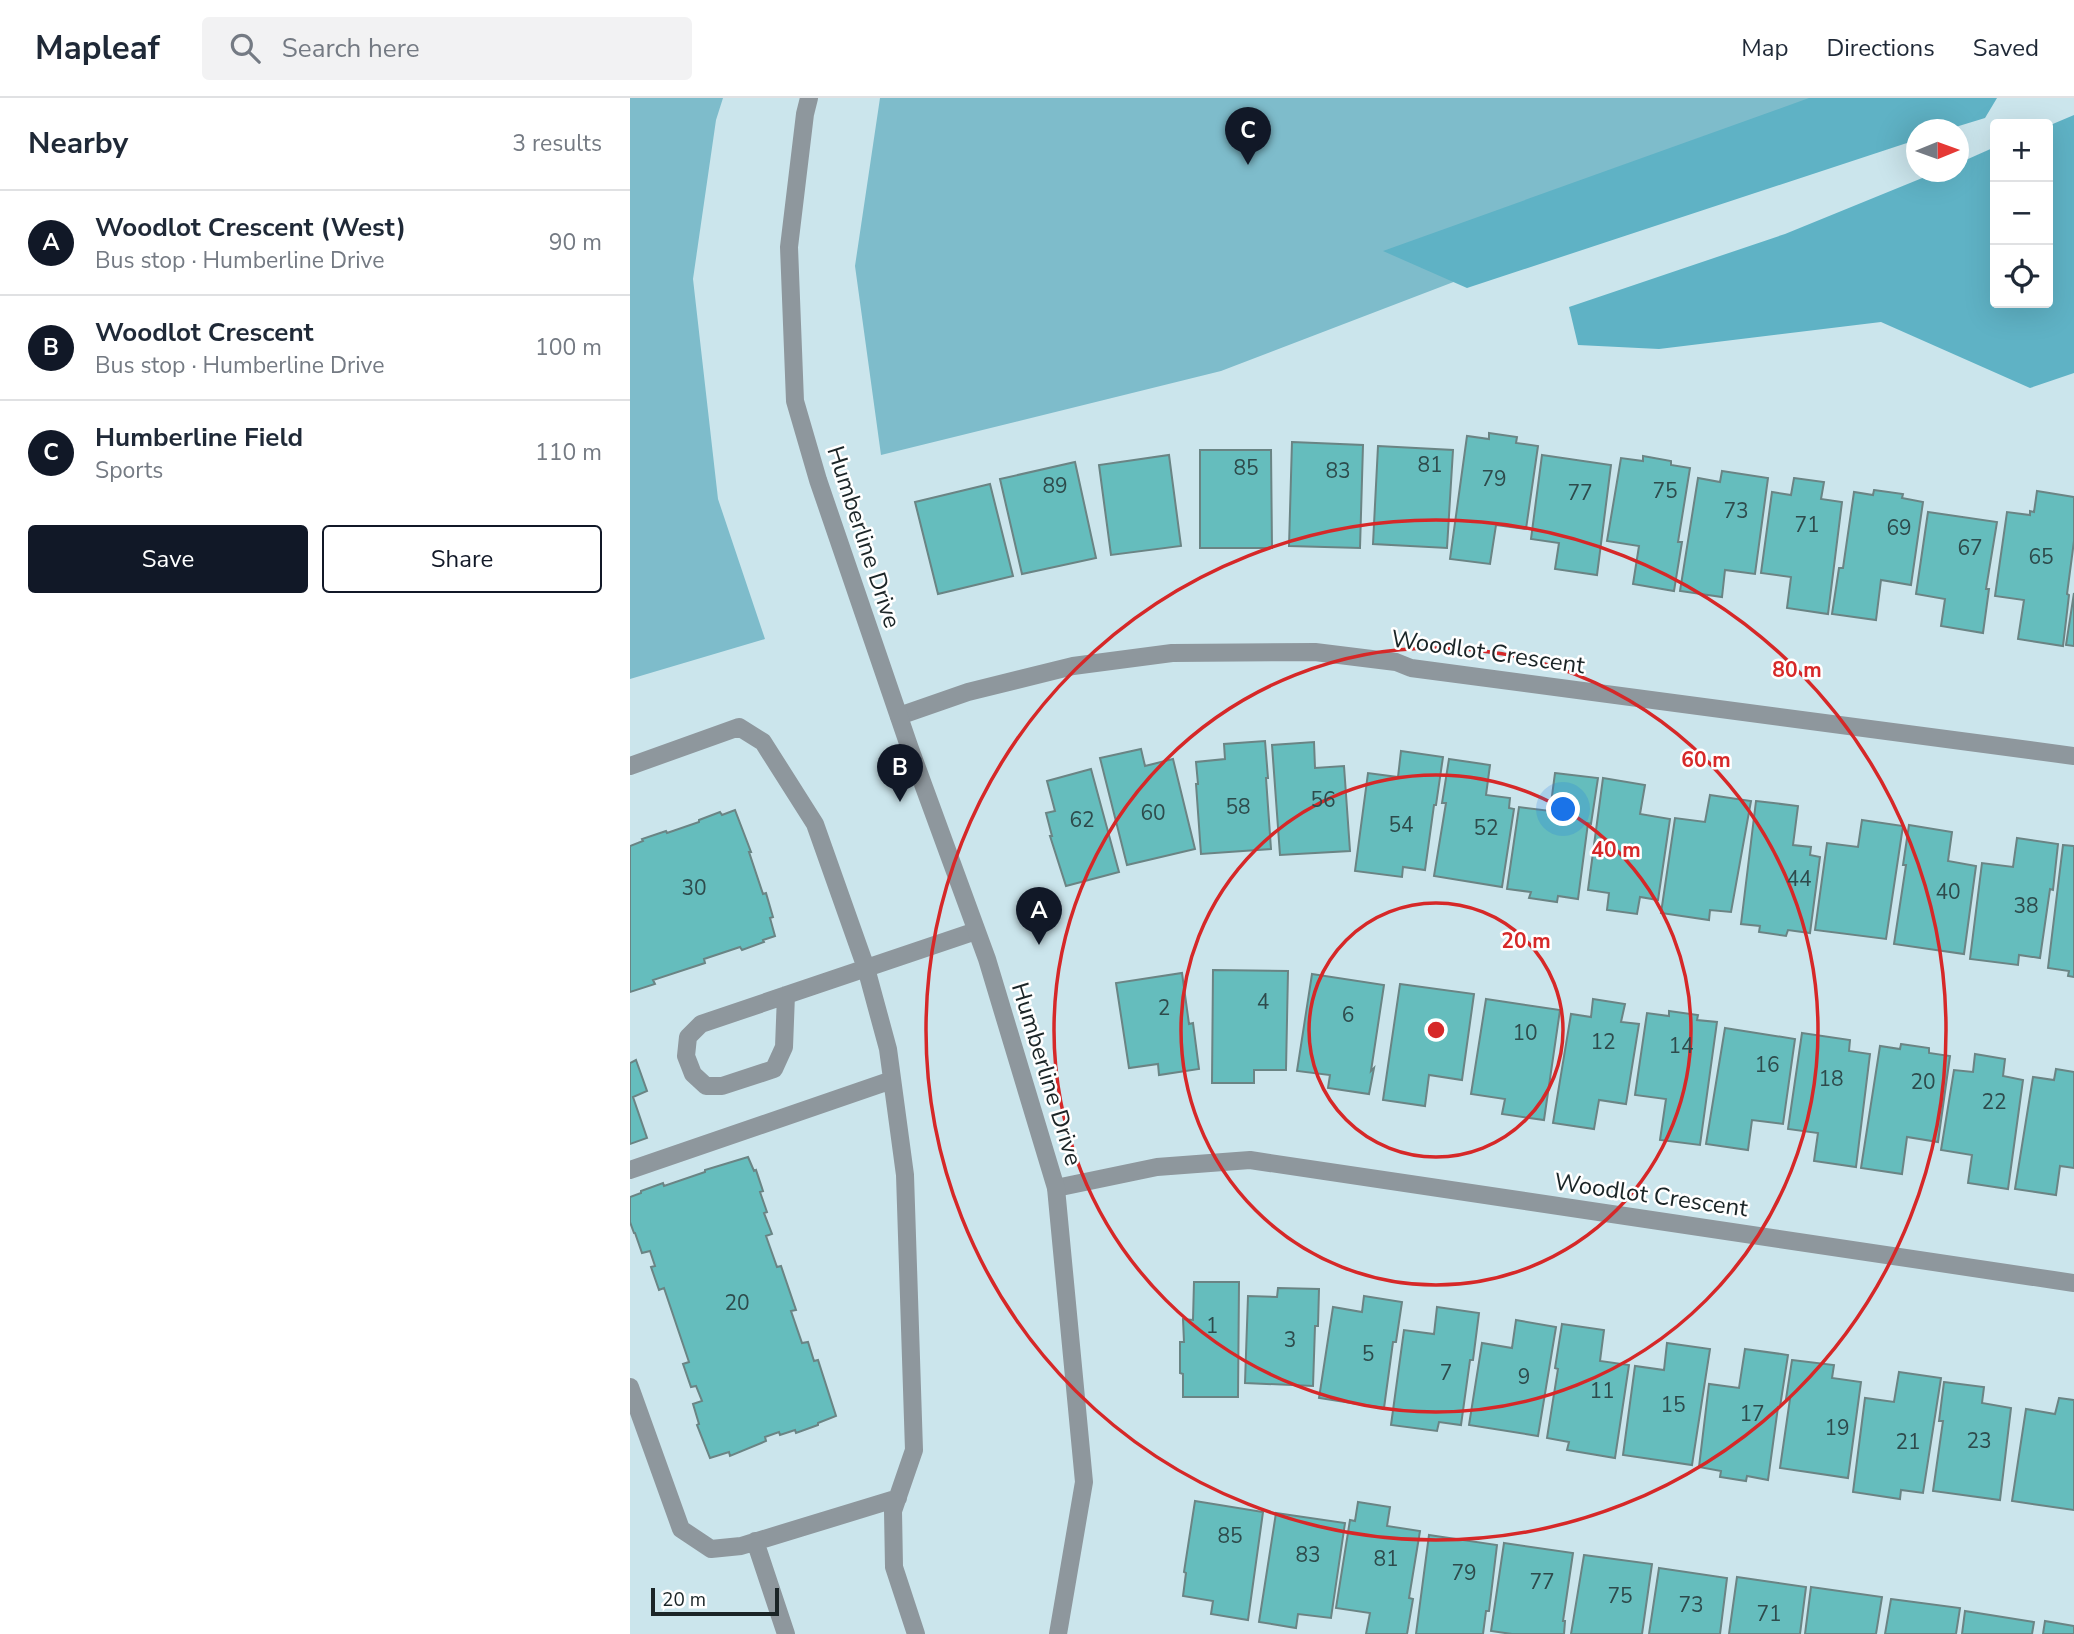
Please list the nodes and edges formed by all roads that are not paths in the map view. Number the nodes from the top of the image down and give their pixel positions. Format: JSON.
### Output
{"nodes":[{"id":1,"x":809,"y":98,"type":"edge"},
{"id":2,"x":899,"y":716,"type":"junction"},
{"id":3,"x":2074,"y":756,"type":"edge"},
{"id":4,"x":630,"y":766,"type":"edge"},
{"id":5,"x":976,"y":931,"type":"junction"},
{"id":6,"x":866,"y":968,"type":"junction"},
{"id":7,"x":786,"y":995,"type":"junction"},
{"id":8,"x":892,"y":1080,"type":"junction"},
{"id":9,"x":630,"y":1170,"type":"edge"},
{"id":10,"x":1056,"y":1188,"type":"junction"},
{"id":11,"x":2074,"y":1283,"type":"edge"},
{"id":12,"x":630,"y":1387,"type":"edge"},
{"id":13,"x":898,"y":1498,"type":"junction"},
{"id":14,"x":755,"y":1541,"type":"junction"},
{"id":15,"x":786,"y":1634,"type":"edge"},
{"id":16,"x":916,"y":1634,"type":"edge"},
{"id":17,"x":1058,"y":1634,"type":"edge"}],
"edges":[{"from":1,"to":2,"type":"street","name":"Humberline Drive"},
{"from":2,"to":3,"type":"street","name":"Woodlot Crescent"},
{"from":2,"to":5,"type":"street","name":"Humberline Drive"},
{"from":4,"to":6,"type":"street"},
{"from":5,"to":6,"type":"street"},
{"from":5,"to":10,"type":"street","name":"Humberline Drive"},
{"from":6,"to":7,"type":"street"},
{"from":6,"to":8,"type":"street"},
{"from":7,"to":7,"type":"street"},
{"from":8,"to":9,"type":"street"},
{"from":8,"to":13,"type":"street"},
{"from":10,"to":11,"type":"street","name":"Woodlot Crescent"},
{"from":10,"to":17,"type":"street","name":"Humberline Drive"},
{"from":12,"to":14,"type":"street"},
{"from":13,"to":14,"type":"street"},
{"from":13,"to":16,"type":"street"},
{"from":14,"to":15,"type":"street"}]}
